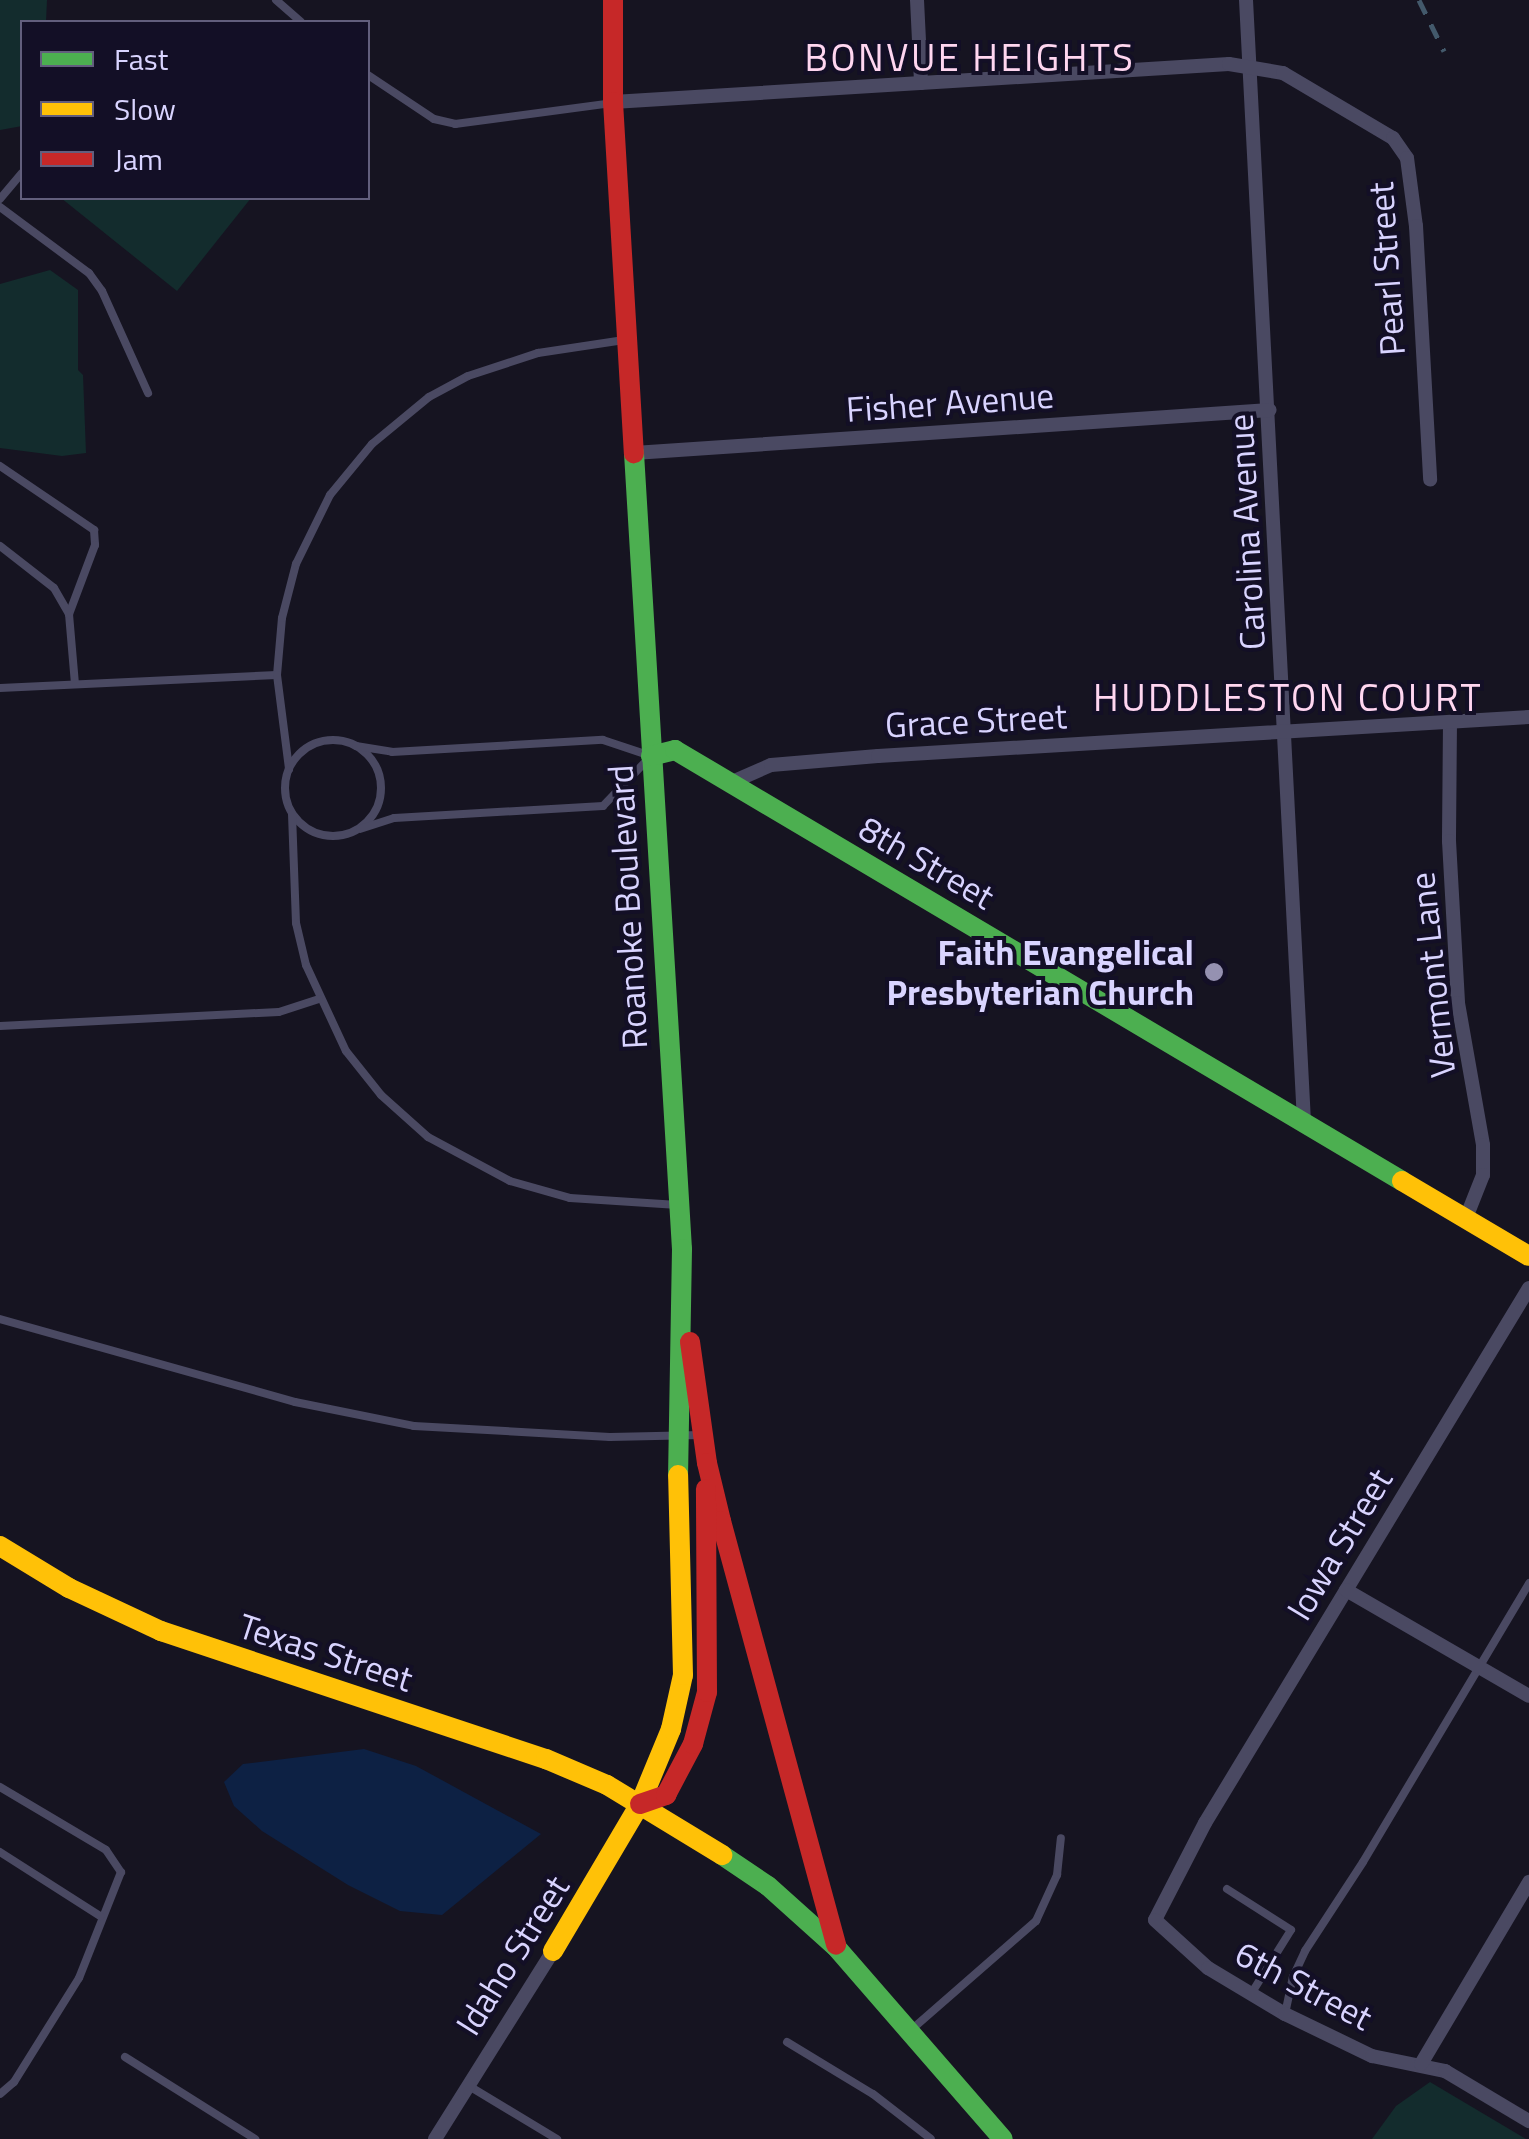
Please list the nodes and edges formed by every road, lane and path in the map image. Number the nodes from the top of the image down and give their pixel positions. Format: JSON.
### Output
{"nodes":[{"id":1,"x":276,"y":0,"type":"edge"},
{"id":2,"x":614,"y":0,"type":"edge"},
{"id":3,"x":917,"y":0,"type":"edge"},
{"id":4,"x":1246,"y":0,"type":"edge"},
{"id":5,"x":299,"y":20,"type":"edge"},
{"id":6,"x":1250,"y":64,"type":"junction"},
{"id":7,"x":370,"y":76,"type":"edge"},
{"id":8,"x":921,"y":83,"type":"junction"},
{"id":9,"x":613,"y":102,"type":"junction"},
{"id":10,"x":20,"y":175,"type":"edge"},
{"id":11,"x":0,"y":199,"type":"edge"},
{"id":12,"x":0,"y":207,"type":"edge"},
{"id":13,"x":626,"y":340,"type":"junction"},
{"id":14,"x":148,"y":393,"type":"dead end"},
{"id":15,"x":1270,"y":410,"type":"junction"},
{"id":16,"x":634,"y":453,"type":"junction"},
{"id":17,"x":0,"y":466,"type":"edge"},
{"id":18,"x":1430,"y":480,"type":"dead end"},
{"id":19,"x":0,"y":546,"type":"edge"},
{"id":20,"x":69,"y":614,"type":"junction"},
{"id":21,"x":276,"y":675,"type":"junction"},
{"id":22,"x":75,"y":684,"type":"junction"},
{"id":23,"x":0,"y":688,"type":"edge"},
{"id":24,"x":1529,"y":717,"type":"edge"},
{"id":25,"x":1450,"y":722,"type":"junction"},
{"id":26,"x":1287,"y":733,"type":"junction"},
{"id":27,"x":356,"y":746,"type":"junction"},
{"id":28,"x":650,"y":756,"type":"junction"},
{"id":29,"x":289,"y":769,"type":"junction"},
{"id":30,"x":730,"y":783,"type":"junction"},
{"id":31,"x":292,"y":814,"type":"junction"},
{"id":32,"x":360,"y":828,"type":"junction"},
{"id":33,"x":319,"y":998,"type":"junction"},
{"id":34,"x":0,"y":1026,"type":"edge"},
{"id":35,"x":1304,"y":1121,"type":"junction"},
{"id":36,"x":678,"y":1204,"type":"junction"},
{"id":37,"x":1466,"y":1218,"type":"junction"},
{"id":38,"x":1529,"y":1256,"type":"edge"},
{"id":39,"x":682,"y":1288,"type":"junction"},
{"id":40,"x":1529,"y":1288,"type":"edge"},
{"id":41,"x":0,"y":1319,"type":"edge"},
{"id":42,"x":677,"y":1434,"type":"junction"},
{"id":43,"x":703,"y":1435,"type":"junction"},
{"id":44,"x":707,"y":1463,"type":"junction"},
{"id":45,"x":0,"y":1546,"type":"edge"},
{"id":46,"x":1529,"y":1583,"type":"edge"},
{"id":47,"x":1346,"y":1590,"type":"junction"},
{"id":48,"x":1479,"y":1667,"type":"junction"},
{"id":49,"x":1529,"y":1696,"type":"edge"},
{"id":50,"x":0,"y":1787,"type":"edge"},
{"id":51,"x":640,"y":1804,"type":"junction"},
{"id":52,"x":1200,"y":1832,"type":"joint"},
{"id":53,"x":1061,"y":1838,"type":"dead end"},
{"id":54,"x":0,"y":1852,"type":"edge"},
{"id":55,"x":1529,"y":1882,"type":"edge"},
{"id":56,"x":1227,"y":1889,"type":"dead end"},
{"id":57,"x":100,"y":1916,"type":"junction"},
{"id":58,"x":836,"y":1947,"type":"junction"},
{"id":59,"x":554,"y":1951,"type":"joint"},
{"id":60,"x":1251,"y":1994,"type":"junction"},
{"id":61,"x":1285,"y":2014,"type":"junction"},
{"id":62,"x":911,"y":2030,"type":"junction"},
{"id":63,"x":787,"y":2042,"type":"dead end"},
{"id":64,"x":126,"y":2057,"type":"dead end"},
{"id":65,"x":1421,"y":2064,"type":"junction"},
{"id":66,"x":469,"y":2086,"type":"junction"},
{"id":67,"x":0,"y":2094,"type":"edge"},
{"id":68,"x":1529,"y":2121,"type":"edge"},
{"id":69,"x":255,"y":2139,"type":"edge"},
{"id":70,"x":435,"y":2139,"type":"edge"},
{"id":71,"x":557,"y":2139,"type":"edge"},
{"id":72,"x":931,"y":2139,"type":"edge"},
{"id":73,"x":1004,"y":2139,"type":"edge"}],
"edges":[{"from":1,"to":5,"type":"lane"},
{"from":2,"to":9,"type":"main road","name":"Roanoke Boulevard"},
{"from":3,"to":8,"type":"street"},
{"from":4,"to":6,"type":"street","name":"Carolina Avenue"},
{"from":6,"to":8,"type":"street","name":"Pearl Street"},
{"from":6,"to":15,"type":"street","name":"Carolina Avenue"},
{"from":6,"to":18,"type":"street","name":"Pearl Street"},
{"from":7,"to":9,"type":"lane"},
{"from":8,"to":9,"type":"street","name":"Pearl Street"},
{"from":9,"to":13,"type":"main road","name":"Roanoke Boulevard"},
{"from":10,"to":11,"type":"lane"},
{"from":12,"to":14,"type":"lane"},
{"from":13,"to":16,"type":"main road","name":"Roanoke Boulevard"},
{"from":13,"to":21,"type":"lane"},
{"from":15,"to":16,"type":"street","name":"Fisher Avenue"},
{"from":15,"to":26,"type":"street","name":"Carolina Avenue"},
{"from":16,"to":28,"type":"main road","name":"Roanoke Boulevard"},
{"from":17,"to":20,"type":"lane"},
{"from":19,"to":20,"type":"lane"},
{"from":20,"to":22,"type":"lane"},
{"from":21,"to":22,"type":"lane"},
{"from":21,"to":29,"type":"lane"},
{"from":22,"to":23,"type":"lane"},
{"from":24,"to":25,"type":"street","name":"Grace Street"},
{"from":25,"to":26,"type":"street","name":"Grace Street"},
{"from":25,"to":37,"type":"street","name":"Vermont Lane"},
{"from":26,"to":30,"type":"street","name":"Grace Street"},
{"from":26,"to":35,"type":"street","name":"Carolina Avenue"},
{"from":27,"to":28,"type":"lane"},
{"from":27,"to":29,"type":"lane"},
{"from":27,"to":32,"type":"lane"},
{"from":28,"to":30,"type":"main road","name":"8th Street"},
{"from":28,"to":32,"type":"lane"},
{"from":28,"to":36,"type":"main road","name":"Roanoke Boulevard"},
{"from":29,"to":31,"type":"lane"},
{"from":30,"to":35,"type":"main road","name":"8th Street"},
{"from":31,"to":32,"type":"lane"},
{"from":31,"to":33,"type":"lane"},
{"from":33,"to":34,"type":"lane"},
{"from":33,"to":36,"type":"lane"},
{"from":35,"to":37,"type":"main road","name":"8th Street"},
{"from":36,"to":39,"type":"main road","name":"Roanoke Boulevard"},
{"from":37,"to":38,"type":"main road","name":"8th Street"},
{"from":39,"to":42,"type":"main road","name":"Roanoke Boulevard"},
{"from":39,"to":43,"type":"main road"},
{"from":40,"to":47,"type":"street","name":"Iowa Street"},
{"from":41,"to":42,"type":"lane"},
{"from":42,"to":43,"type":"lane"},
{"from":42,"to":51,"type":"main road","name":"Roanoke Boulevard"},
{"from":43,"to":44,"type":"main road"},
{"from":44,"to":51,"type":"main road"},
{"from":44,"to":58,"type":"main road"},
{"from":45,"to":51,"type":"main road","name":"Texas Street"},
{"from":46,"to":48,"type":"lane"},
{"from":47,"to":48,"type":"street"},
{"from":47,"to":52,"type":"street","name":"Iowa Street"},
{"from":48,"to":49,"type":"street"},
{"from":48,"to":61,"type":"lane"},
{"from":50,"to":57,"type":"lane"},
{"from":51,"to":58,"type":"main road"},
{"from":51,"to":59,"type":"main road","name":"Idaho Street"},
{"from":52,"to":60,"type":"street","name":"6th Street"},
{"from":53,"to":62,"type":"lane"},
{"from":54,"to":57,"type":"lane"},
{"from":55,"to":65,"type":"street"},
{"from":56,"to":60,"type":"lane"},
{"from":57,"to":67,"type":"lane"},
{"from":58,"to":62,"type":"main road"},
{"from":59,"to":66,"type":"street","name":"Idaho Street"},
{"from":60,"to":61,"type":"street","name":"6th Street"},
{"from":61,"to":65,"type":"street","name":"6th Street"},
{"from":62,"to":73,"type":"main road"},
{"from":63,"to":72,"type":"lane"},
{"from":64,"to":69,"type":"lane"},
{"from":65,"to":68,"type":"street","name":"6th Street"},
{"from":66,"to":70,"type":"street","name":"Idaho Street"},
{"from":66,"to":71,"type":"lane"}]}
